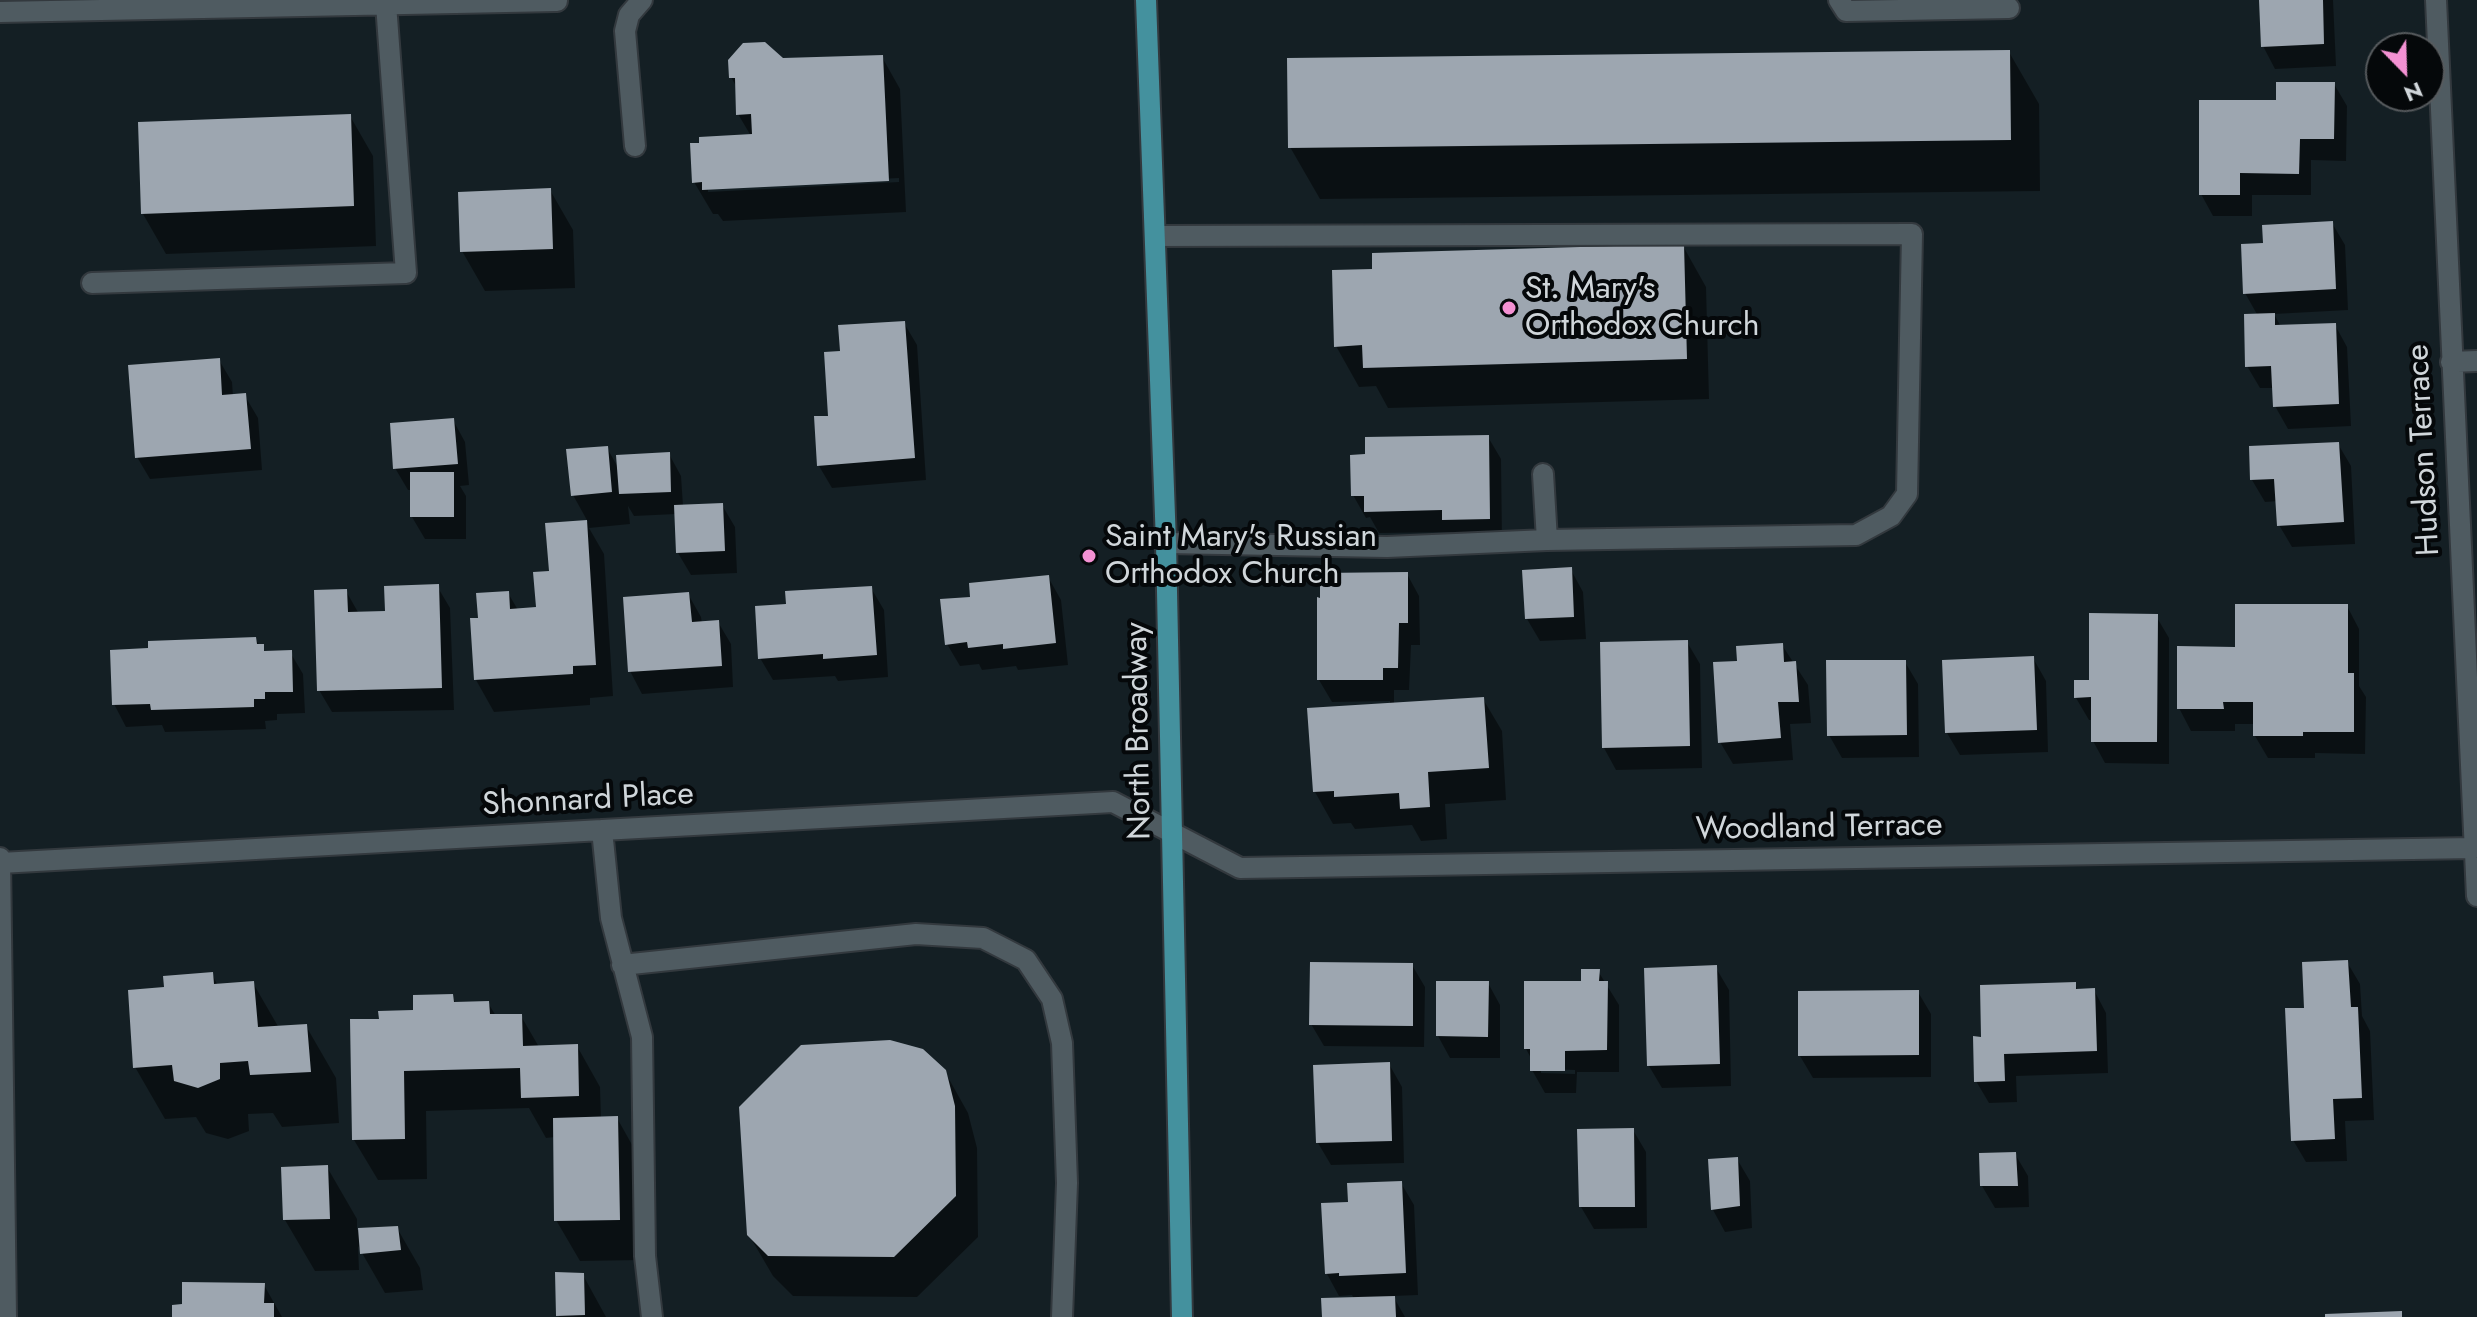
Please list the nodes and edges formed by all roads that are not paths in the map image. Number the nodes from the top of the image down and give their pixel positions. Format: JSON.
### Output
{"nodes":[{"id":1,"x":642,"y":0,"type":"edge"},
{"id":2,"x":1146,"y":0,"type":"edge"},
{"id":3,"x":1839,"y":0,"type":"edge"},
{"id":4,"x":2436,"y":0,"type":"edge"},
{"id":5,"x":557,"y":1,"type":"edge"},
{"id":6,"x":386,"y":4,"type":"junction"},
{"id":7,"x":2009,"y":8,"type":"dead end"},
{"id":8,"x":0,"y":12,"type":"edge"},
{"id":9,"x":635,"y":146,"type":"dead end"},
{"id":10,"x":1155,"y":236,"type":"junction"},
{"id":11,"x":92,"y":283,"type":"dead end"},
{"id":12,"x":2477,"y":361,"type":"edge"},
{"id":13,"x":2451,"y":362,"type":"junction"},
{"id":14,"x":1543,"y":474,"type":"dead end"},
{"id":15,"x":1547,"y":540,"type":"junction"},
{"id":16,"x":1166,"y":543,"type":"junction"},
{"id":17,"x":602,"y":830,"type":"junction"},
{"id":18,"x":1172,"y":833,"type":"junction"},
{"id":19,"x":2474,"y":848,"type":"junction"},
{"id":20,"x":0,"y":861,"type":"edge"},
{"id":21,"x":2477,"y":896,"type":"edge"},
{"id":22,"x":622,"y":965,"type":"junction"},
{"id":23,"x":6,"y":1317,"type":"edge"},
{"id":24,"x":652,"y":1317,"type":"edge"},
{"id":25,"x":1062,"y":1317,"type":"edge"},
{"id":26,"x":1182,"y":1317,"type":"edge"}],
"edges":[{"from":1,"to":9,"type":"street"},
{"from":2,"to":10,"type":"main road","name":"North Broadway"},
{"from":3,"to":7,"type":"street"},
{"from":4,"to":13,"type":"street","name":"Hudson Terrace"},
{"from":5,"to":6,"type":"street"},
{"from":6,"to":8,"type":"street"},
{"from":6,"to":11,"type":"street"},
{"from":10,"to":15,"type":"street"},
{"from":10,"to":16,"type":"main road","name":"North Broadway"},
{"from":12,"to":13,"type":"street"},
{"from":13,"to":19,"type":"street","name":"Hudson Terrace"},
{"from":14,"to":15,"type":"street"},
{"from":15,"to":16,"type":"street"},
{"from":16,"to":18,"type":"main road","name":"North Broadway"},
{"from":17,"to":18,"type":"street","name":"Shonnard Place"},
{"from":17,"to":20,"type":"street","name":"Shonnard Place"},
{"from":17,"to":22,"type":"street"},
{"from":18,"to":19,"type":"street","name":"Woodland Terrace"},
{"from":18,"to":26,"type":"main road","name":"North Broadway"},
{"from":19,"to":21,"type":"street","name":"Hudson Terrace"},
{"from":20,"to":23,"type":"street"},
{"from":22,"to":24,"type":"street"},
{"from":22,"to":25,"type":"street"}]}
